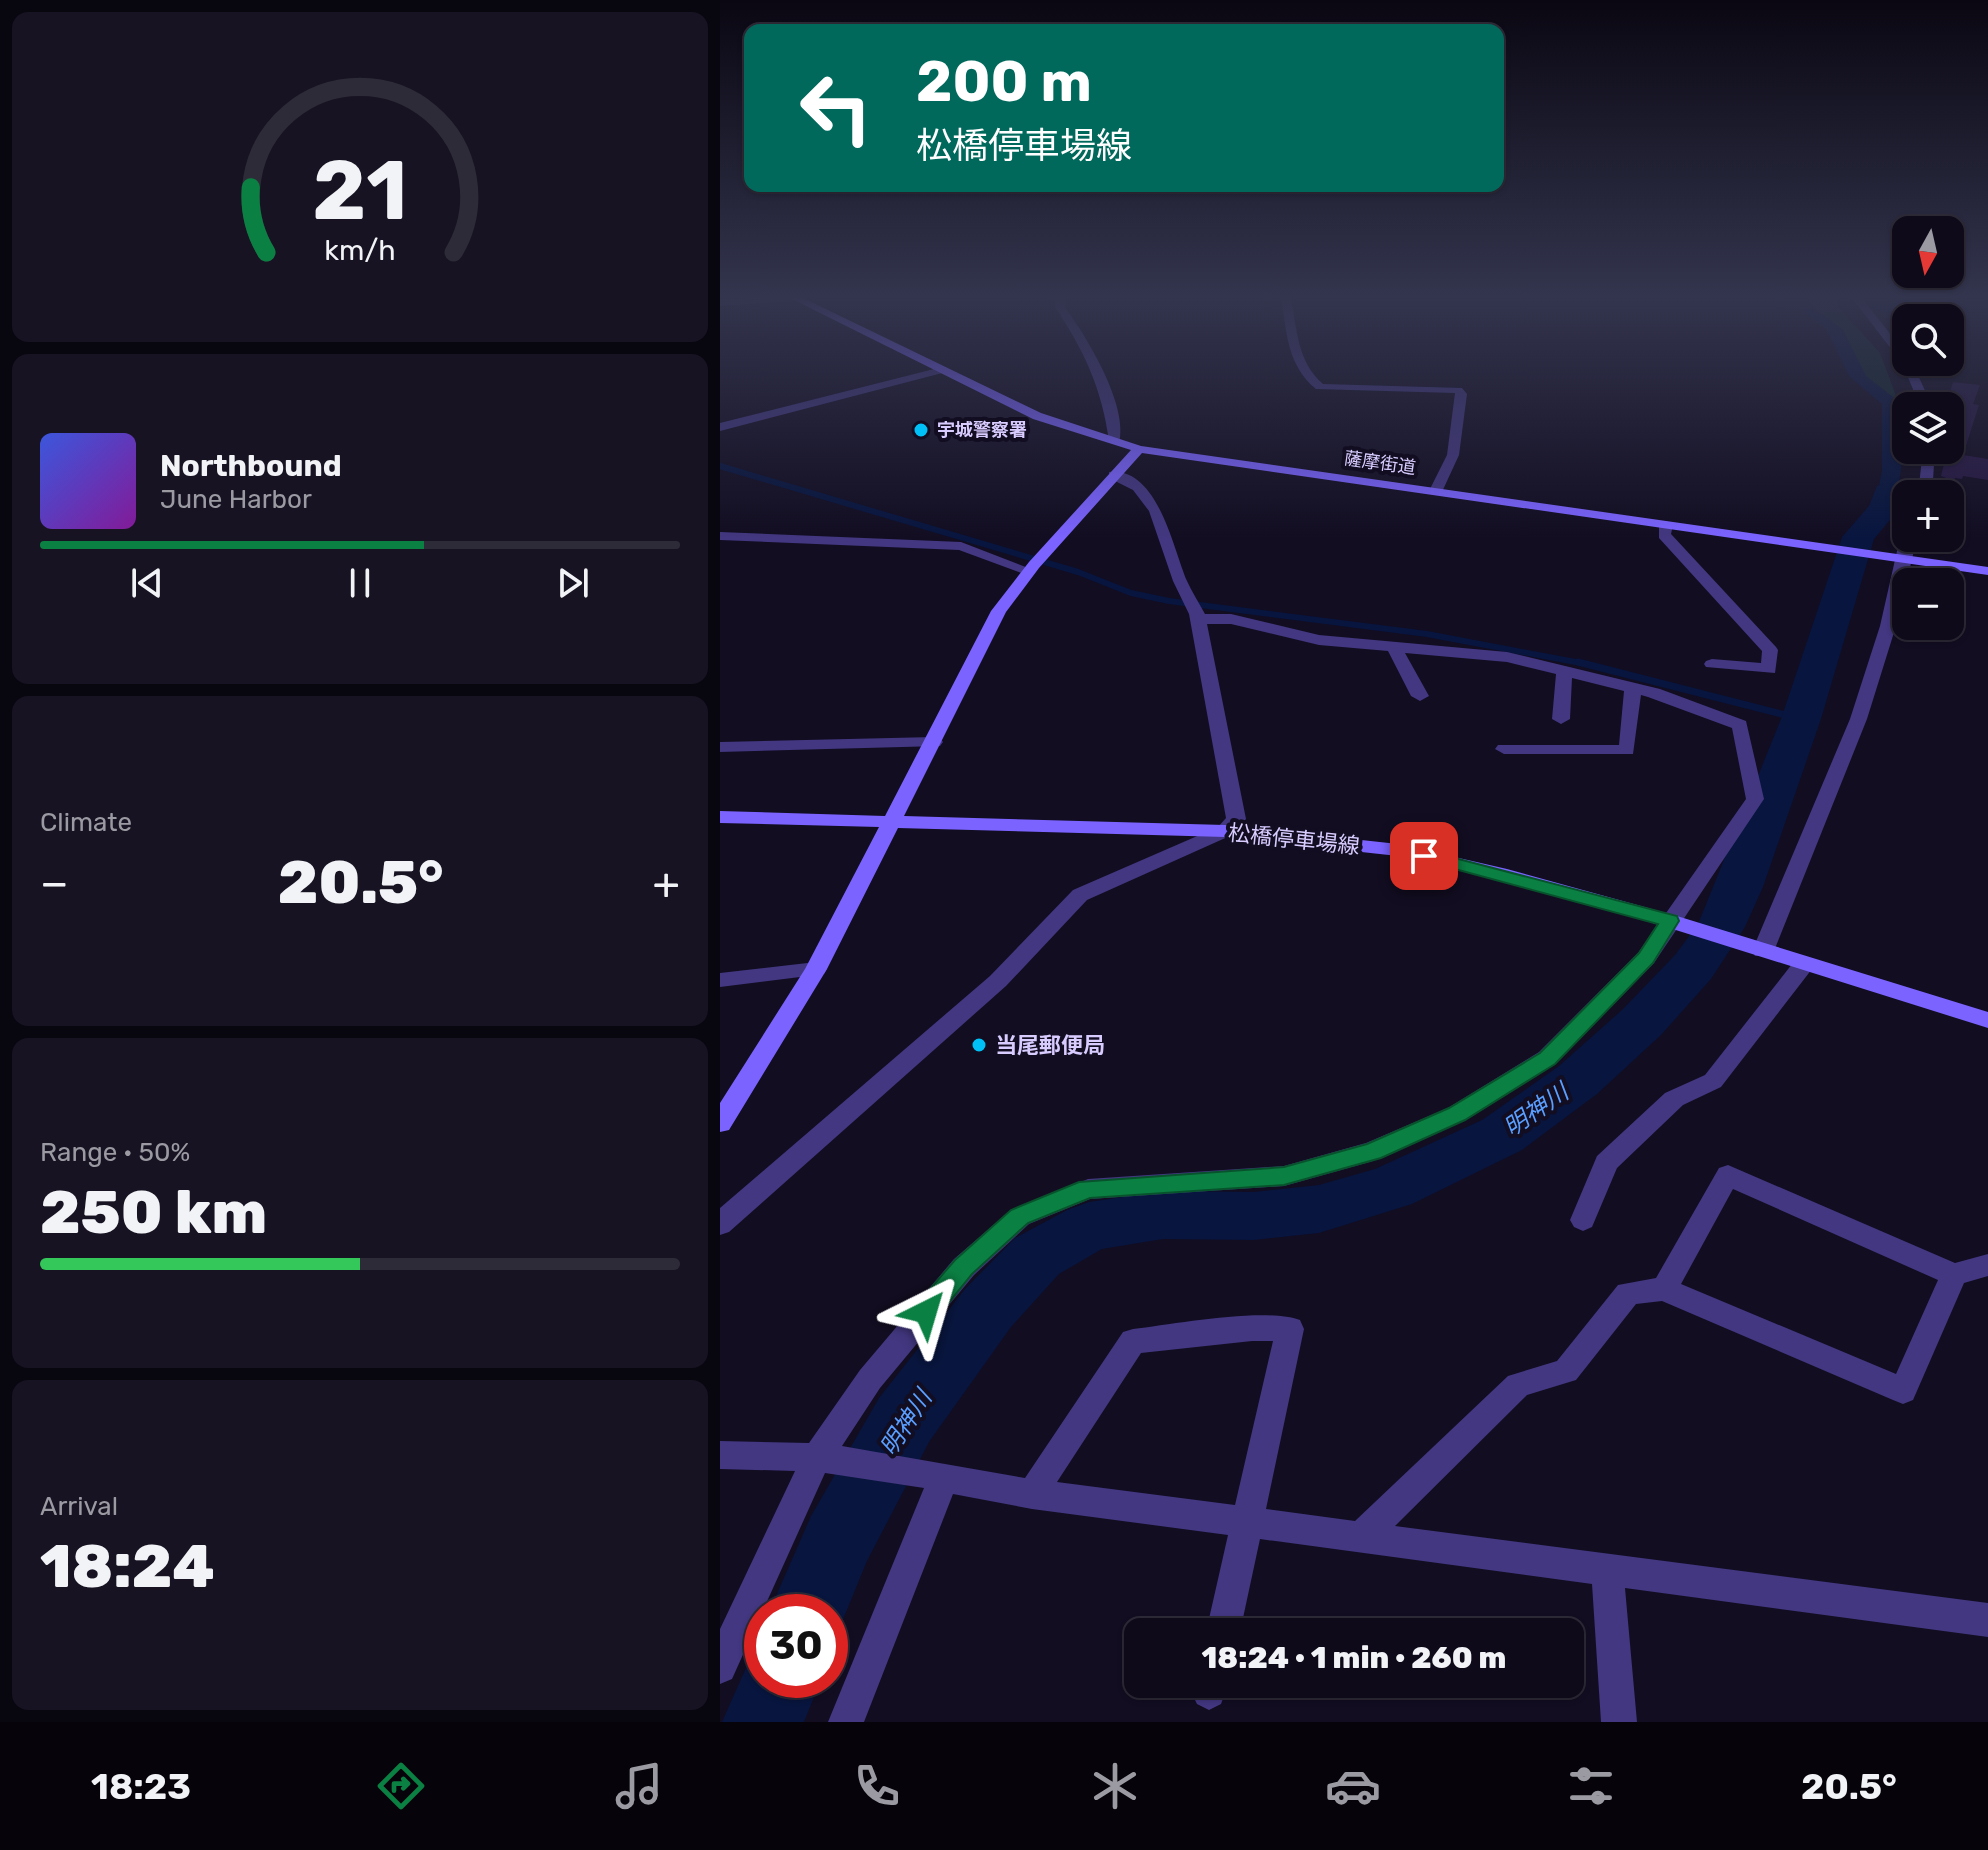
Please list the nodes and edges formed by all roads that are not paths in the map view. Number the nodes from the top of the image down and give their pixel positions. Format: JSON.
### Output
{"nodes":[{"id":1,"x":909,"y":378,"type":"edge"},
{"id":2,"x":959,"y":378,"type":"edge"},
{"id":3,"x":1104,"y":378,"type":"edge"},
{"id":4,"x":1311,"y":378,"type":"edge"},
{"id":5,"x":720,"y":427,"type":"edge"},
{"id":6,"x":1115,"y":441,"type":"junction"},
{"id":7,"x":1139,"y":449,"type":"junction"},
{"id":8,"x":1114,"y":475,"type":"junction"},
{"id":9,"x":1436,"y":491,"type":"junction"},
{"id":10,"x":1666,"y":525,"type":"junction"},
{"id":11,"x":720,"y":536,"type":"edge"},
{"id":12,"x":1901,"y":552,"type":"edge"},
{"id":13,"x":1897,"y":558,"type":"junction"},
{"id":14,"x":1031,"y":568,"type":"junction"},
{"id":15,"x":1988,"y":571,"type":"edge"},
{"id":16,"x":1198,"y":616,"type":"junction"},
{"id":17,"x":1394,"y":647,"type":"junction"},
{"id":18,"x":1712,"y":664,"type":"dead end"},
{"id":19,"x":1564,"y":671,"type":"junction"},
{"id":20,"x":1633,"y":688,"type":"junction"},
{"id":21,"x":1420,"y":696,"type":"dead end"},
{"id":22,"x":1561,"y":719,"type":"dead end"},
{"id":23,"x":934,"y":742,"type":"junction"},
{"id":24,"x":720,"y":747,"type":"edge"},
{"id":25,"x":1504,"y":749,"type":"dead end"},
{"id":26,"x":720,"y":817,"type":"edge"},
{"id":27,"x":894,"y":821,"type":"junction"},
{"id":28,"x":1225,"y":831,"type":"junction"},
{"id":29,"x":1679,"y":924,"type":"junction"},
{"id":30,"x":1763,"y":951,"type":"junction"},
{"id":31,"x":1804,"y":964,"type":"junction"},
{"id":32,"x":816,"y":969,"type":"junction"},
{"id":33,"x":720,"y":980,"type":"edge"},
{"id":34,"x":1988,"y":1020,"type":"edge"},
{"id":35,"x":720,"y":1123,"type":"edge"},
{"id":36,"x":1583,"y":1220,"type":"dead end"},
{"id":37,"x":720,"y":1224,"type":"edge"},
{"id":38,"x":1988,"y":1265,"type":"edge"},
{"id":39,"x":1954,"y":1275,"type":"junction"},
{"id":40,"x":1664,"y":1289,"type":"junction"},
{"id":41,"x":720,"y":1455,"type":"edge"},
{"id":42,"x":822,"y":1458,"type":"junction"},
{"id":43,"x":944,"y":1477,"type":"junction"},
{"id":44,"x":1032,"y":1494,"type":"junction"},
{"id":45,"x":1248,"y":1524,"type":"junction"},
{"id":46,"x":1359,"y":1539,"type":"junction"},
{"id":47,"x":1607,"y":1570,"type":"junction"},
{"id":48,"x":1226,"y":1618,"type":"edge"},
{"id":49,"x":1988,"y":1620,"type":"edge"},
{"id":50,"x":720,"y":1667,"type":"edge"},
{"id":51,"x":846,"y":1722,"type":"edge"},
{"id":52,"x":1619,"y":1722,"type":"edge"}],
"edges":[{"from":1,"to":5,"type":"street"},
{"from":2,"to":6,"type":"street","name":"薩摩街道"},
{"from":3,"to":6,"type":"street"},
{"from":4,"to":9,"type":"street"},
{"from":6,"to":7,"type":"street","name":"薩摩街道"},
{"from":7,"to":8,"type":"street"},
{"from":7,"to":9,"type":"street","name":"薩摩街道"},
{"from":8,"to":14,"type":"street"},
{"from":8,"to":16,"type":"street"},
{"from":9,"to":10,"type":"street","name":"薩摩街道"},
{"from":10,"to":13,"type":"street","name":"薩摩街道"},
{"from":10,"to":18,"type":"street"},
{"from":11,"to":14,"type":"street"},
{"from":12,"to":13,"type":"street"},
{"from":13,"to":15,"type":"street","name":"薩摩街道"},
{"from":13,"to":30,"type":"street"},
{"from":14,"to":23,"type":"street"},
{"from":16,"to":17,"type":"street"},
{"from":16,"to":28,"type":"street"},
{"from":17,"to":19,"type":"street"},
{"from":17,"to":21,"type":"street"},
{"from":19,"to":20,"type":"street"},
{"from":19,"to":22,"type":"street"},
{"from":20,"to":25,"type":"street"},
{"from":20,"to":29,"type":"street"},
{"from":23,"to":24,"type":"street"},
{"from":23,"to":27,"type":"street"},
{"from":26,"to":27,"type":"street","name":"松橋停車場線"},
{"from":27,"to":28,"type":"street","name":"松橋停車場線"},
{"from":27,"to":32,"type":"street"},
{"from":28,"to":29,"type":"street","name":"松橋停車場線"},
{"from":28,"to":37,"type":"street"},
{"from":29,"to":30,"type":"street","name":"松橋停車場線"},
{"from":29,"to":42,"type":"street"},
{"from":30,"to":31,"type":"street","name":"松橋停車場線"},
{"from":31,"to":34,"type":"street","name":"松橋停車場線"},
{"from":31,"to":36,"type":"street"},
{"from":32,"to":33,"type":"street"},
{"from":32,"to":35,"type":"street"},
{"from":38,"to":39,"type":"street"},
{"from":39,"to":40,"type":"street"},
{"from":39,"to":40,"type":"street"},
{"from":40,"to":46,"type":"street"},
{"from":41,"to":42,"type":"street"},
{"from":42,"to":43,"type":"street"},
{"from":42,"to":50,"type":"street"},
{"from":43,"to":44,"type":"street"},
{"from":43,"to":51,"type":"street"},
{"from":44,"to":45,"type":"street"},
{"from":44,"to":45,"type":"street"},
{"from":45,"to":46,"type":"street"},
{"from":45,"to":48,"type":"street"},
{"from":46,"to":47,"type":"street"},
{"from":47,"to":49,"type":"street"},
{"from":47,"to":52,"type":"street"}]}
